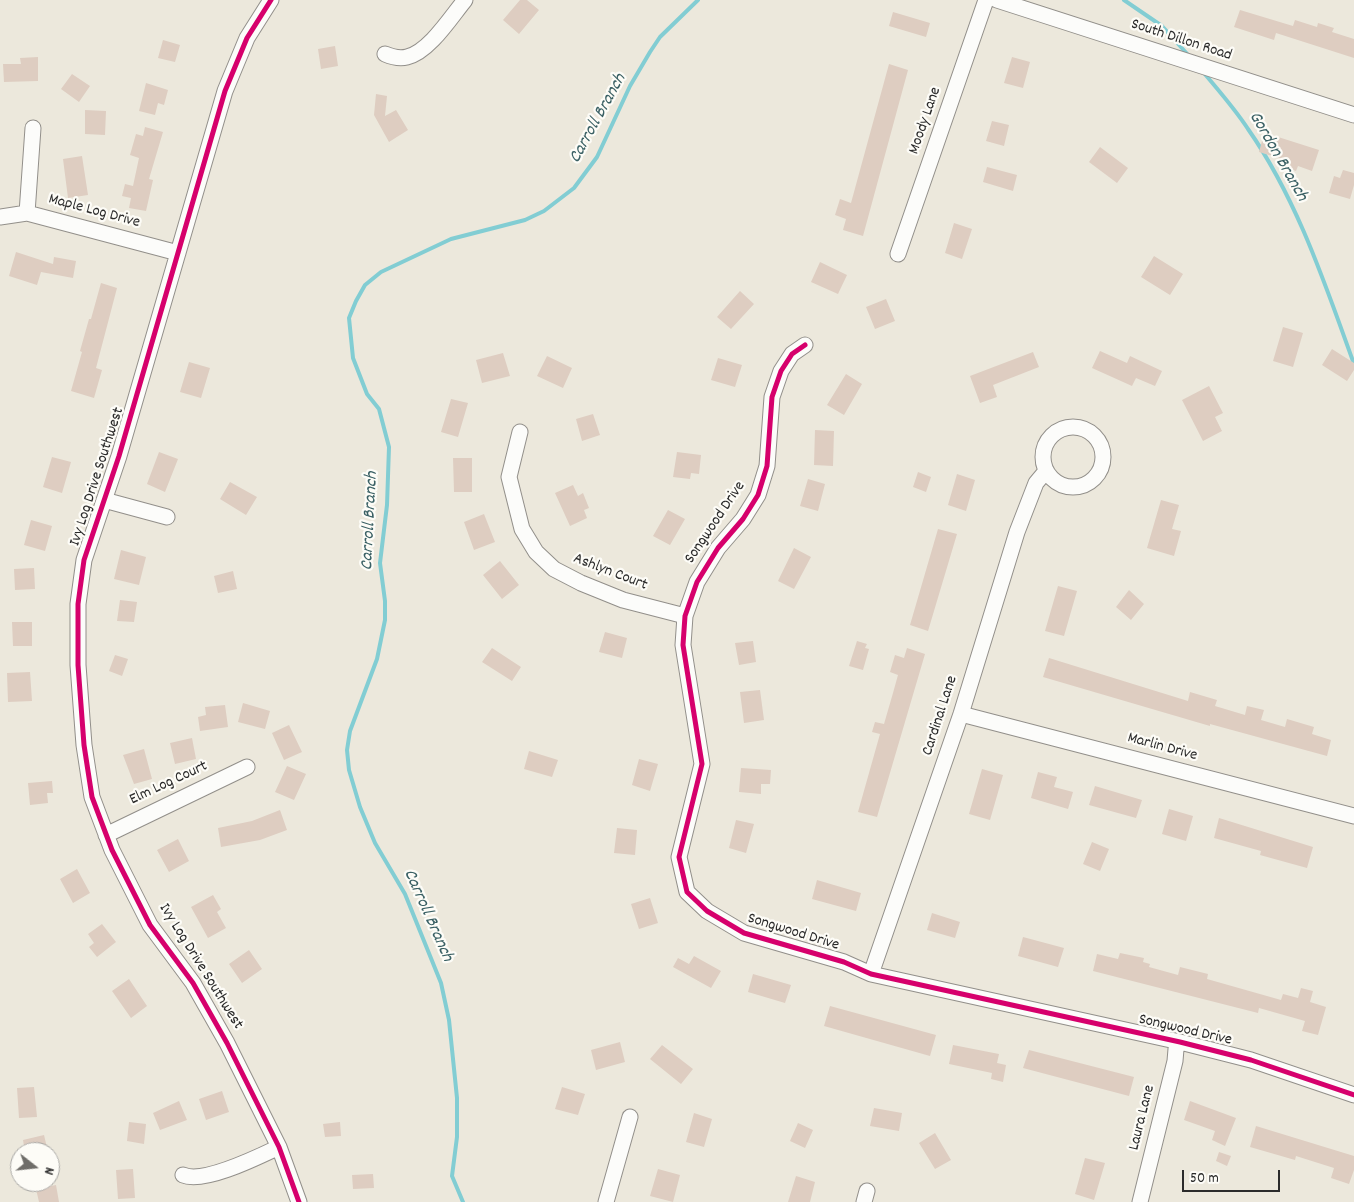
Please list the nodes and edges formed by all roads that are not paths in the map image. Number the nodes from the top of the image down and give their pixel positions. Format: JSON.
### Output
{"nodes":[{"id":1,"x":271,"y":0,"type":"edge"},
{"id":2,"x":465,"y":0,"type":"edge"},
{"id":3,"x":986,"y":0,"type":"edge"},
{"id":4,"x":997,"y":0,"type":"edge"},
{"id":5,"x":385,"y":54,"type":"dead end"},
{"id":6,"x":1354,"y":116,"type":"edge"},
{"id":7,"x":33,"y":128,"type":"dead end"},
{"id":8,"x":27,"y":213,"type":"junction"},
{"id":9,"x":0,"y":217,"type":"edge"},
{"id":10,"x":178,"y":253,"type":"junction"},
{"id":11,"x":898,"y":254,"type":"dead end"},
{"id":12,"x":805,"y":345,"type":"dead end"},
{"id":13,"x":520,"y":432,"type":"dead end"},
{"id":14,"x":1046,"y":471,"type":"junction"},
{"id":15,"x":104,"y":500,"type":"junction"},
{"id":16,"x":167,"y":517,"type":"dead end"},
{"id":17,"x":685,"y":616,"type":"junction"},
{"id":18,"x":961,"y":714,"type":"junction"},
{"id":19,"x":247,"y":767,"type":"dead end"},
{"id":20,"x":1354,"y":816,"type":"edge"},
{"id":21,"x":106,"y":835,"type":"junction"},
{"id":22,"x":871,"y":974,"type":"junction"},
{"id":23,"x":1180,"y":1042,"type":"junction"},
{"id":24,"x":1354,"y":1095,"type":"edge"},
{"id":25,"x":630,"y":1117,"type":"dead end"},
{"id":26,"x":279,"y":1147,"type":"junction"},
{"id":27,"x":183,"y":1175,"type":"dead end"},
{"id":28,"x":299,"y":1202,"type":"edge"},
{"id":29,"x":606,"y":1202,"type":"edge"},
{"id":30,"x":1140,"y":1202,"type":"edge"}],
"edges":[{"from":1,"to":10,"type":"street","name":"Ivy Log Drive Southwest"},
{"from":2,"to":5,"type":"street"},
{"from":3,"to":11,"type":"street","name":"Moody Lane"},
{"from":4,"to":6,"type":"street","name":"South Dillon Road"},
{"from":7,"to":8,"type":"street"},
{"from":8,"to":9,"type":"street","name":"Maple Log Drive"},
{"from":8,"to":10,"type":"street","name":"Maple Log Drive"},
{"from":10,"to":15,"type":"street","name":"Ivy Log Drive Southwest"},
{"from":12,"to":17,"type":"street","name":"Songwood Drive"},
{"from":13,"to":17,"type":"street","name":"Ashlyn Court"},
{"from":14,"to":14,"type":"street"},
{"from":14,"to":18,"type":"street","name":"Cardinal Lane"},
{"from":15,"to":16,"type":"street"},
{"from":15,"to":21,"type":"street","name":"Ivy Log Drive Southwest"},
{"from":17,"to":22,"type":"street","name":"Songwood Drive"},
{"from":18,"to":20,"type":"street","name":"Marlin Drive"},
{"from":18,"to":22,"type":"street","name":"Cardinal Lane"},
{"from":19,"to":21,"type":"street","name":"Elm Log Court"},
{"from":21,"to":26,"type":"street","name":"Ivy Log Drive Southwest"},
{"from":22,"to":23,"type":"street","name":"Songwood Drive"},
{"from":23,"to":24,"type":"street","name":"Songwood Drive"},
{"from":23,"to":30,"type":"street","name":"Laura Lane"},
{"from":25,"to":29,"type":"street"},
{"from":26,"to":27,"type":"street"},
{"from":26,"to":28,"type":"street","name":"Ivy Log Drive Southwest"}]}
